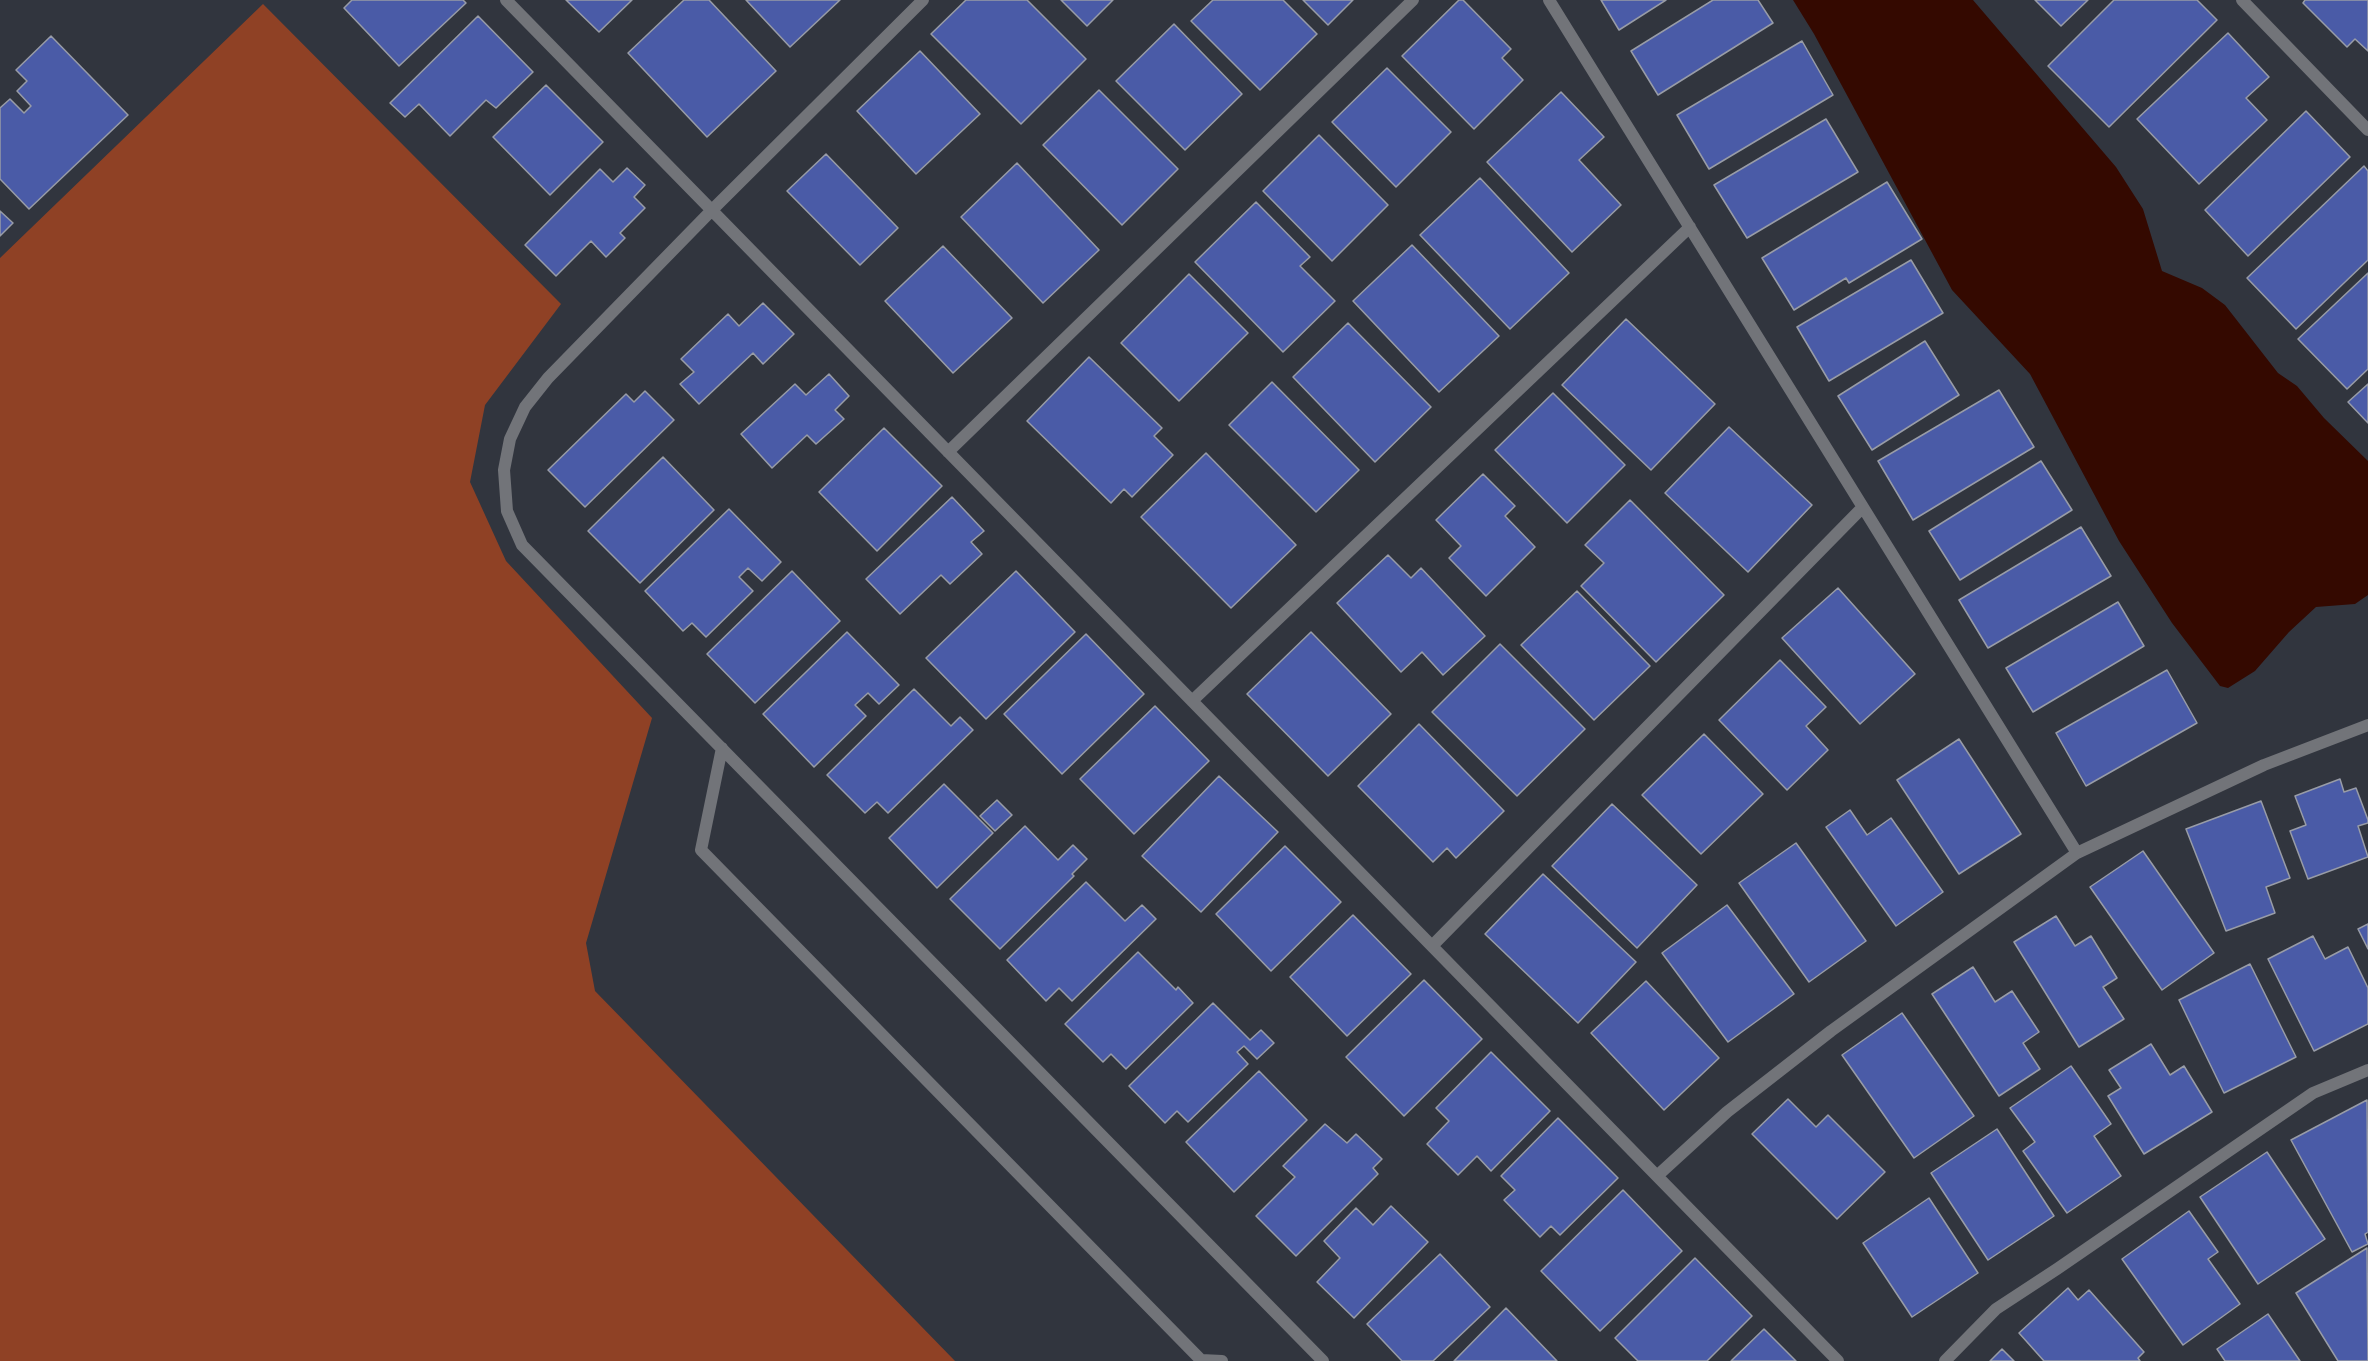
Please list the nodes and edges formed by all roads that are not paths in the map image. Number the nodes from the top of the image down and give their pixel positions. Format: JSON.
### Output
{"nodes":[{"id":1,"x":506,"y":0,"type":"edge"},
{"id":2,"x":924,"y":0,"type":"edge"},
{"id":3,"x":1413,"y":0,"type":"edge"},
{"id":4,"x":1550,"y":0,"type":"edge"},
{"id":5,"x":2242,"y":0,"type":"edge"},
{"id":6,"x":2368,"y":130,"type":"edge"},
{"id":7,"x":712,"y":210,"type":"junction"},
{"id":8,"x":1690,"y":227,"type":"junction"},
{"id":9,"x":948,"y":452,"type":"junction"},
{"id":10,"x":1863,"y":507,"type":"junction"},
{"id":11,"x":1192,"y":701,"type":"junction"},
{"id":12,"x":2368,"y":725,"type":"edge"},
{"id":13,"x":722,"y":748,"type":"junction"},
{"id":14,"x":2077,"y":853,"type":"junction"},
{"id":15,"x":1432,"y":946,"type":"junction"},
{"id":16,"x":2368,"y":1070,"type":"edge"},
{"id":17,"x":1657,"y":1176,"type":"junction"},
{"id":18,"x":1222,"y":1361,"type":"edge"},
{"id":19,"x":1323,"y":1361,"type":"edge"},
{"id":20,"x":1838,"y":1361,"type":"edge"},
{"id":21,"x":1946,"y":1361,"type":"edge"}],
"edges":[{"from":1,"to":7,"type":"lane"},
{"from":2,"to":7,"type":"lane"},
{"from":3,"to":9,"type":"lane"},
{"from":4,"to":8,"type":"lane"},
{"from":5,"to":6,"type":"lane"},
{"from":7,"to":9,"type":"lane"},
{"from":7,"to":13,"type":"lane"},
{"from":8,"to":10,"type":"lane"},
{"from":8,"to":11,"type":"lane"},
{"from":9,"to":11,"type":"lane"},
{"from":10,"to":14,"type":"lane"},
{"from":10,"to":15,"type":"lane"},
{"from":11,"to":15,"type":"lane"},
{"from":12,"to":14,"type":"lane"},
{"from":13,"to":18,"type":"lane"},
{"from":13,"to":19,"type":"lane"},
{"from":14,"to":17,"type":"lane"},
{"from":15,"to":17,"type":"lane"},
{"from":16,"to":21,"type":"lane"},
{"from":17,"to":20,"type":"lane"}]}
